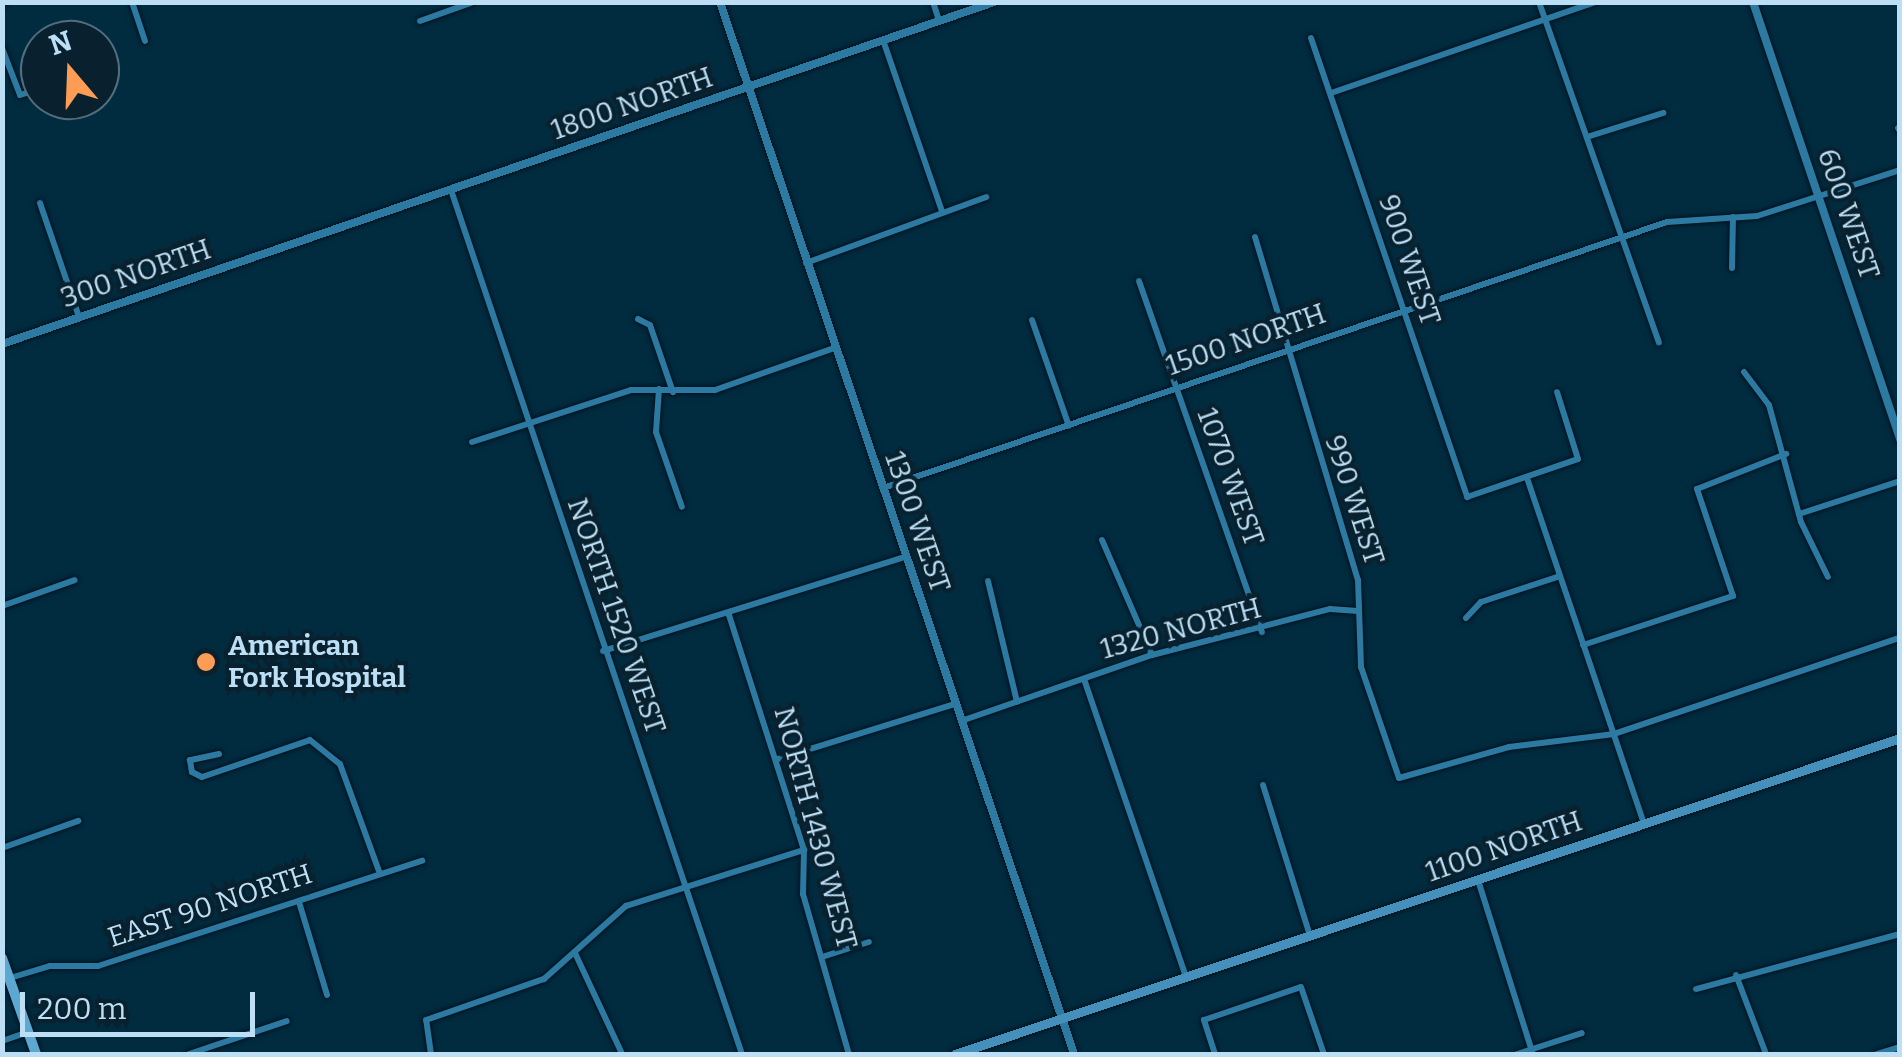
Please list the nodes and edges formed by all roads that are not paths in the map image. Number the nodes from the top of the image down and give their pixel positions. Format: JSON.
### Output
{"nodes":[{"id":1,"x":132,"y":2,"type":"edge"},
{"id":2,"x":473,"y":2,"type":"edge"},
{"id":3,"x":720,"y":2,"type":"edge"},
{"id":4,"x":933,"y":2,"type":"edge"},
{"id":5,"x":994,"y":2,"type":"edge"},
{"id":6,"x":1539,"y":2,"type":"edge"},
{"id":7,"x":1596,"y":2,"type":"edge"},
{"id":8,"x":1753,"y":2,"type":"edge"},
{"id":9,"x":1545,"y":20,"type":"junction"},
{"id":10,"x":420,"y":21,"type":"dead end"},
{"id":11,"x":939,"y":21,"type":"junction"},
{"id":12,"x":1311,"y":38,"type":"dead end"},
{"id":13,"x":883,"y":40,"type":"junction"},
{"id":14,"x":146,"y":41,"type":"dead end"},
{"id":15,"x":2,"y":48,"type":"edge"},
{"id":16,"x":748,"y":88,"type":"junction"},
{"id":17,"x":1331,"y":92,"type":"junction"},
{"id":18,"x":20,"y":96,"type":"edge"},
{"id":19,"x":1663,"y":113,"type":"dead end"},
{"id":20,"x":1590,"y":136,"type":"junction"},
{"id":21,"x":1900,"y":170,"type":"edge"},
{"id":22,"x":450,"y":190,"type":"junction"},
{"id":23,"x":986,"y":197,"type":"dead end"},
{"id":24,"x":1820,"y":198,"type":"junction"},
{"id":25,"x":40,"y":204,"type":"dead end"},
{"id":26,"x":942,"y":211,"type":"junction"},
{"id":27,"x":1733,"y":217,"type":"junction"},
{"id":28,"x":1624,"y":236,"type":"junction"},
{"id":29,"x":1254,"y":238,"type":"dead end"},
{"id":30,"x":284,"y":246,"type":"joint"},
{"id":31,"x":805,"y":264,"type":"junction"},
{"id":32,"x":1732,"y":268,"type":"dead end"},
{"id":33,"x":1139,"y":281,"type":"dead end"},
{"id":34,"x":1403,"y":311,"type":"junction"},
{"id":35,"x":79,"y":317,"type":"junction"},
{"id":36,"x":638,"y":319,"type":"dead end"},
{"id":37,"x":1032,"y":320,"type":"dead end"},
{"id":38,"x":1659,"y":343,"type":"dead end"},
{"id":39,"x":2,"y":344,"type":"edge"},
{"id":40,"x":834,"y":348,"type":"junction"},
{"id":41,"x":1292,"y":349,"type":"junction"},
{"id":42,"x":1744,"y":372,"type":"dead end"},
{"id":43,"x":1174,"y":388,"type":"junction"},
{"id":44,"x":659,"y":389,"type":"junction"},
{"id":45,"x":673,"y":392,"type":"junction"},
{"id":46,"x":1557,"y":392,"type":"dead end"},
{"id":47,"x":1897,"y":421,"type":"edge"},
{"id":48,"x":527,"y":422,"type":"junction"},
{"id":49,"x":1069,"y":426,"type":"junction"},
{"id":50,"x":1900,"y":440,"type":"edge"},
{"id":51,"x":472,"y":442,"type":"dead end"},
{"id":52,"x":1786,"y":454,"type":"junction"},
{"id":53,"x":1527,"y":478,"type":"junction"},
{"id":54,"x":1900,"y":481,"type":"edge"},
{"id":55,"x":882,"y":488,"type":"junction"},
{"id":56,"x":682,"y":508,"type":"dead end"},
{"id":57,"x":1799,"y":514,"type":"junction"},
{"id":58,"x":1102,"y":540,"type":"dead end"},
{"id":59,"x":905,"y":557,"type":"junction"},
{"id":60,"x":1560,"y":576,"type":"junction"},
{"id":61,"x":1828,"y":577,"type":"dead end"},
{"id":62,"x":75,"y":580,"type":"dead end"},
{"id":63,"x":988,"y":581,"type":"dead end"},
{"id":64,"x":2,"y":606,"type":"edge"},
{"id":65,"x":1358,"y":610,"type":"junction"},
{"id":66,"x":729,"y":615,"type":"junction"},
{"id":67,"x":1466,"y":618,"type":"dead end"},
{"id":68,"x":1262,"y":632,"type":"junction"},
{"id":69,"x":1900,"y":638,"type":"edge"},
{"id":70,"x":1584,"y":645,"type":"junction"},
{"id":71,"x":603,"y":651,"type":"junction"},
{"id":72,"x":1152,"y":654,"type":"junction"},
{"id":73,"x":1084,"y":679,"type":"junction"},
{"id":74,"x":1017,"y":702,"type":"junction"},
{"id":75,"x":954,"y":704,"type":"junction"},
{"id":76,"x":962,"y":721,"type":"junction"},
{"id":77,"x":1614,"y":734,"type":"junction"},
{"id":78,"x":1900,"y":738,"type":"edge"},
{"id":79,"x":219,"y":754,"type":"dead end"},
{"id":80,"x":778,"y":760,"type":"junction"},
{"id":81,"x":1263,"y":784,"type":"dead end"},
{"id":82,"x":78,"y":821,"type":"dead end"},
{"id":83,"x":1644,"y":823,"type":"junction"},
{"id":84,"x":2,"y":848,"type":"edge"},
{"id":85,"x":804,"y":850,"type":"junction"},
{"id":86,"x":422,"y":861,"type":"dead end"},
{"id":87,"x":380,"y":874,"type":"junction"},
{"id":88,"x":1478,"y":880,"type":"junction"},
{"id":89,"x":685,"y":884,"type":"junction"},
{"id":90,"x":299,"y":902,"type":"junction"},
{"id":91,"x":1900,"y":934,"type":"edge"},
{"id":92,"x":1310,"y":936,"type":"junction"},
{"id":93,"x":869,"y":942,"type":"dead end"},
{"id":94,"x":575,"y":953,"type":"junction"},
{"id":95,"x":824,"y":956,"type":"junction"},
{"id":96,"x":2,"y":958,"type":"edge"},
{"id":97,"x":1736,"y":975,"type":"junction"},
{"id":98,"x":1186,"y":977,"type":"junction"},
{"id":99,"x":10,"y":978,"type":"junction"},
{"id":100,"x":1696,"y":989,"type":"dead end"},
{"id":101,"x":327,"y":994,"type":"dead end"},
{"id":102,"x":1062,"y":1018,"type":"junction"},
{"id":103,"x":286,"y":1021,"type":"dead end"},
{"id":104,"x":28,"y":1032,"type":"junction"},
{"id":105,"x":1582,"y":1033,"type":"dead end"},
{"id":106,"x":2,"y":1041,"type":"edge"},
{"id":107,"x":1900,"y":1047,"type":"edge"},
{"id":108,"x":1533,"y":1052,"type":"edge"},
{"id":109,"x":36,"y":1054,"type":"edge"},
{"id":110,"x":189,"y":1054,"type":"edge"},
{"id":111,"x":430,"y":1054,"type":"edge"},
{"id":112,"x":622,"y":1054,"type":"edge"},
{"id":113,"x":742,"y":1054,"type":"edge"},
{"id":114,"x":850,"y":1054,"type":"edge"},
{"id":115,"x":956,"y":1054,"type":"edge"},
{"id":116,"x":1074,"y":1054,"type":"edge"},
{"id":117,"x":1215,"y":1054,"type":"edge"},
{"id":118,"x":1324,"y":1054,"type":"edge"},
{"id":119,"x":1517,"y":1054,"type":"edge"},
{"id":120,"x":1766,"y":1054,"type":"edge"},
{"id":121,"x":1877,"y":1054,"type":"edge"}],
"edges":[{"from":1,"to":14,"type":"street"},
{"from":2,"to":10,"type":"street"},
{"from":3,"to":16,"type":"street","name":"1300 WEST"},
{"from":4,"to":11,"type":"street"},
{"from":5,"to":11,"type":"street","name":"1800 NORTH"},
{"from":6,"to":9,"type":"street"},
{"from":7,"to":9,"type":"street"},
{"from":8,"to":24,"type":"street","name":"600 WEST"},
{"from":9,"to":17,"type":"street"},
{"from":9,"to":20,"type":"street"},
{"from":11,"to":13,"type":"street","name":"1800 NORTH"},
{"from":12,"to":17,"type":"street","name":"900 WEST"},
{"from":13,"to":16,"type":"street","name":"1800 NORTH"},
{"from":13,"to":26,"type":"street"},
{"from":15,"to":18,"type":"street"},
{"from":16,"to":22,"type":"street","name":"1800 NORTH"},
{"from":16,"to":31,"type":"street","name":"1300 WEST"},
{"from":17,"to":34,"type":"street","name":"900 WEST"},
{"from":19,"to":20,"type":"street"},
{"from":20,"to":28,"type":"street"},
{"from":21,"to":24,"type":"street","name":"1500 NORTH"},
{"from":22,"to":30,"type":"street","name":"1800 NORTH"},
{"from":22,"to":48,"type":"street","name":"NORTH 1520 WEST"},
{"from":23,"to":26,"type":"street"},
{"from":24,"to":27,"type":"street","name":"1500 NORTH"},
{"from":24,"to":47,"type":"street","name":"600 WEST"},
{"from":25,"to":35,"type":"street"},
{"from":26,"to":31,"type":"street"},
{"from":27,"to":28,"type":"street","name":"1500 NORTH"},
{"from":27,"to":32,"type":"street"},
{"from":28,"to":34,"type":"street","name":"1500 NORTH"},
{"from":28,"to":38,"type":"street"},
{"from":29,"to":41,"type":"street","name":"990 WEST"},
{"from":30,"to":35,"type":"street","name":"300 NORTH"},
{"from":31,"to":40,"type":"street","name":"1300 WEST"},
{"from":33,"to":43,"type":"street","name":"1070 WEST"},
{"from":34,"to":41,"type":"street","name":"1500 NORTH"},
{"from":34,"to":53,"type":"street","name":"900 WEST"},
{"from":35,"to":39,"type":"street","name":"300 NORTH"},
{"from":36,"to":45,"type":"street"},
{"from":37,"to":49,"type":"street"},
{"from":40,"to":45,"type":"street"},
{"from":40,"to":55,"type":"street","name":"1300 WEST"},
{"from":41,"to":43,"type":"street","name":"1500 NORTH"},
{"from":41,"to":65,"type":"street","name":"990 WEST"},
{"from":42,"to":52,"type":"street"},
{"from":43,"to":49,"type":"street","name":"1500 NORTH"},
{"from":43,"to":68,"type":"street","name":"1070 WEST"},
{"from":44,"to":45,"type":"street"},
{"from":44,"to":48,"type":"street"},
{"from":44,"to":56,"type":"street"},
{"from":46,"to":53,"type":"street"},
{"from":47,"to":50,"type":"street","name":"600 WEST"},
{"from":48,"to":51,"type":"street"},
{"from":48,"to":71,"type":"street","name":"NORTH 1520 WEST"},
{"from":49,"to":55,"type":"street","name":"1500 NORTH"},
{"from":52,"to":57,"type":"street"},
{"from":52,"to":70,"type":"street"},
{"from":53,"to":60,"type":"street"},
{"from":54,"to":57,"type":"street"},
{"from":55,"to":59,"type":"street","name":"1300 WEST"},
{"from":57,"to":61,"type":"street"},
{"from":58,"to":72,"type":"street"},
{"from":59,"to":66,"type":"street"},
{"from":59,"to":75,"type":"street","name":"1300 WEST"},
{"from":60,"to":67,"type":"street"},
{"from":60,"to":70,"type":"street"},
{"from":62,"to":64,"type":"street"},
{"from":63,"to":74,"type":"street"},
{"from":65,"to":68,"type":"street","name":"1320 NORTH"},
{"from":65,"to":77,"type":"street","name":"990 WEST"},
{"from":66,"to":71,"type":"street"},
{"from":66,"to":80,"type":"street","name":"NORTH 1430 WEST"},
{"from":68,"to":72,"type":"street","name":"1320 NORTH"},
{"from":69,"to":77,"type":"street"},
{"from":70,"to":77,"type":"street"},
{"from":71,"to":89,"type":"street","name":"NORTH 1520 WEST"},
{"from":72,"to":73,"type":"street","name":"1320 NORTH"},
{"from":73,"to":74,"type":"street","name":"1320 NORTH"},
{"from":73,"to":98,"type":"street"},
{"from":74,"to":76,"type":"street","name":"1320 NORTH"},
{"from":75,"to":76,"type":"street","name":"1300 WEST"},
{"from":75,"to":80,"type":"street"},
{"from":76,"to":102,"type":"street","name":"1300 WEST"},
{"from":77,"to":83,"type":"street"},
{"from":78,"to":83,"type":"main road","name":"1100 NORTH"},
{"from":79,"to":87,"type":"street"},
{"from":80,"to":85,"type":"street","name":"NORTH 1430 WEST"},
{"from":81,"to":92,"type":"street"},
{"from":82,"to":84,"type":"street"},
{"from":83,"to":88,"type":"main road","name":"1100 NORTH"},
{"from":85,"to":89,"type":"street"},
{"from":85,"to":95,"type":"street","name":"NORTH 1430 WEST"},
{"from":86,"to":87,"type":"street","name":"EAST 90 NORTH"},
{"from":87,"to":90,"type":"street","name":"EAST 90 NORTH"},
{"from":88,"to":92,"type":"main road","name":"1100 NORTH"},
{"from":88,"to":108,"type":"street"},
{"from":89,"to":94,"type":"street"},
{"from":89,"to":113,"type":"street","name":"NORTH 1520 WEST"},
{"from":90,"to":99,"type":"street","name":"EAST 90 NORTH"},
{"from":90,"to":101,"type":"street"},
{"from":91,"to":97,"type":"street"},
{"from":92,"to":98,"type":"main road","name":"1100 NORTH"},
{"from":93,"to":95,"type":"street"},
{"from":94,"to":111,"type":"street"},
{"from":94,"to":112,"type":"street"},
{"from":95,"to":114,"type":"street","name":"NORTH 1430 WEST"},
{"from":96,"to":99,"type":"main road"},
{"from":97,"to":100,"type":"street"},
{"from":97,"to":120,"type":"street"},
{"from":98,"to":102,"type":"main road","name":"1100 NORTH"},
{"from":99,"to":104,"type":"main road"},
{"from":102,"to":115,"type":"main road","name":"1100 NORTH"},
{"from":102,"to":116,"type":"street","name":"1300 WEST"},
{"from":103,"to":110,"type":"street"},
{"from":104,"to":106,"type":"street"},
{"from":104,"to":109,"type":"main road"},
{"from":105,"to":108,"type":"street"},
{"from":107,"to":121,"type":"street"},
{"from":108,"to":119,"type":"street"},
{"from":117,"to":118,"type":"street"}]}
